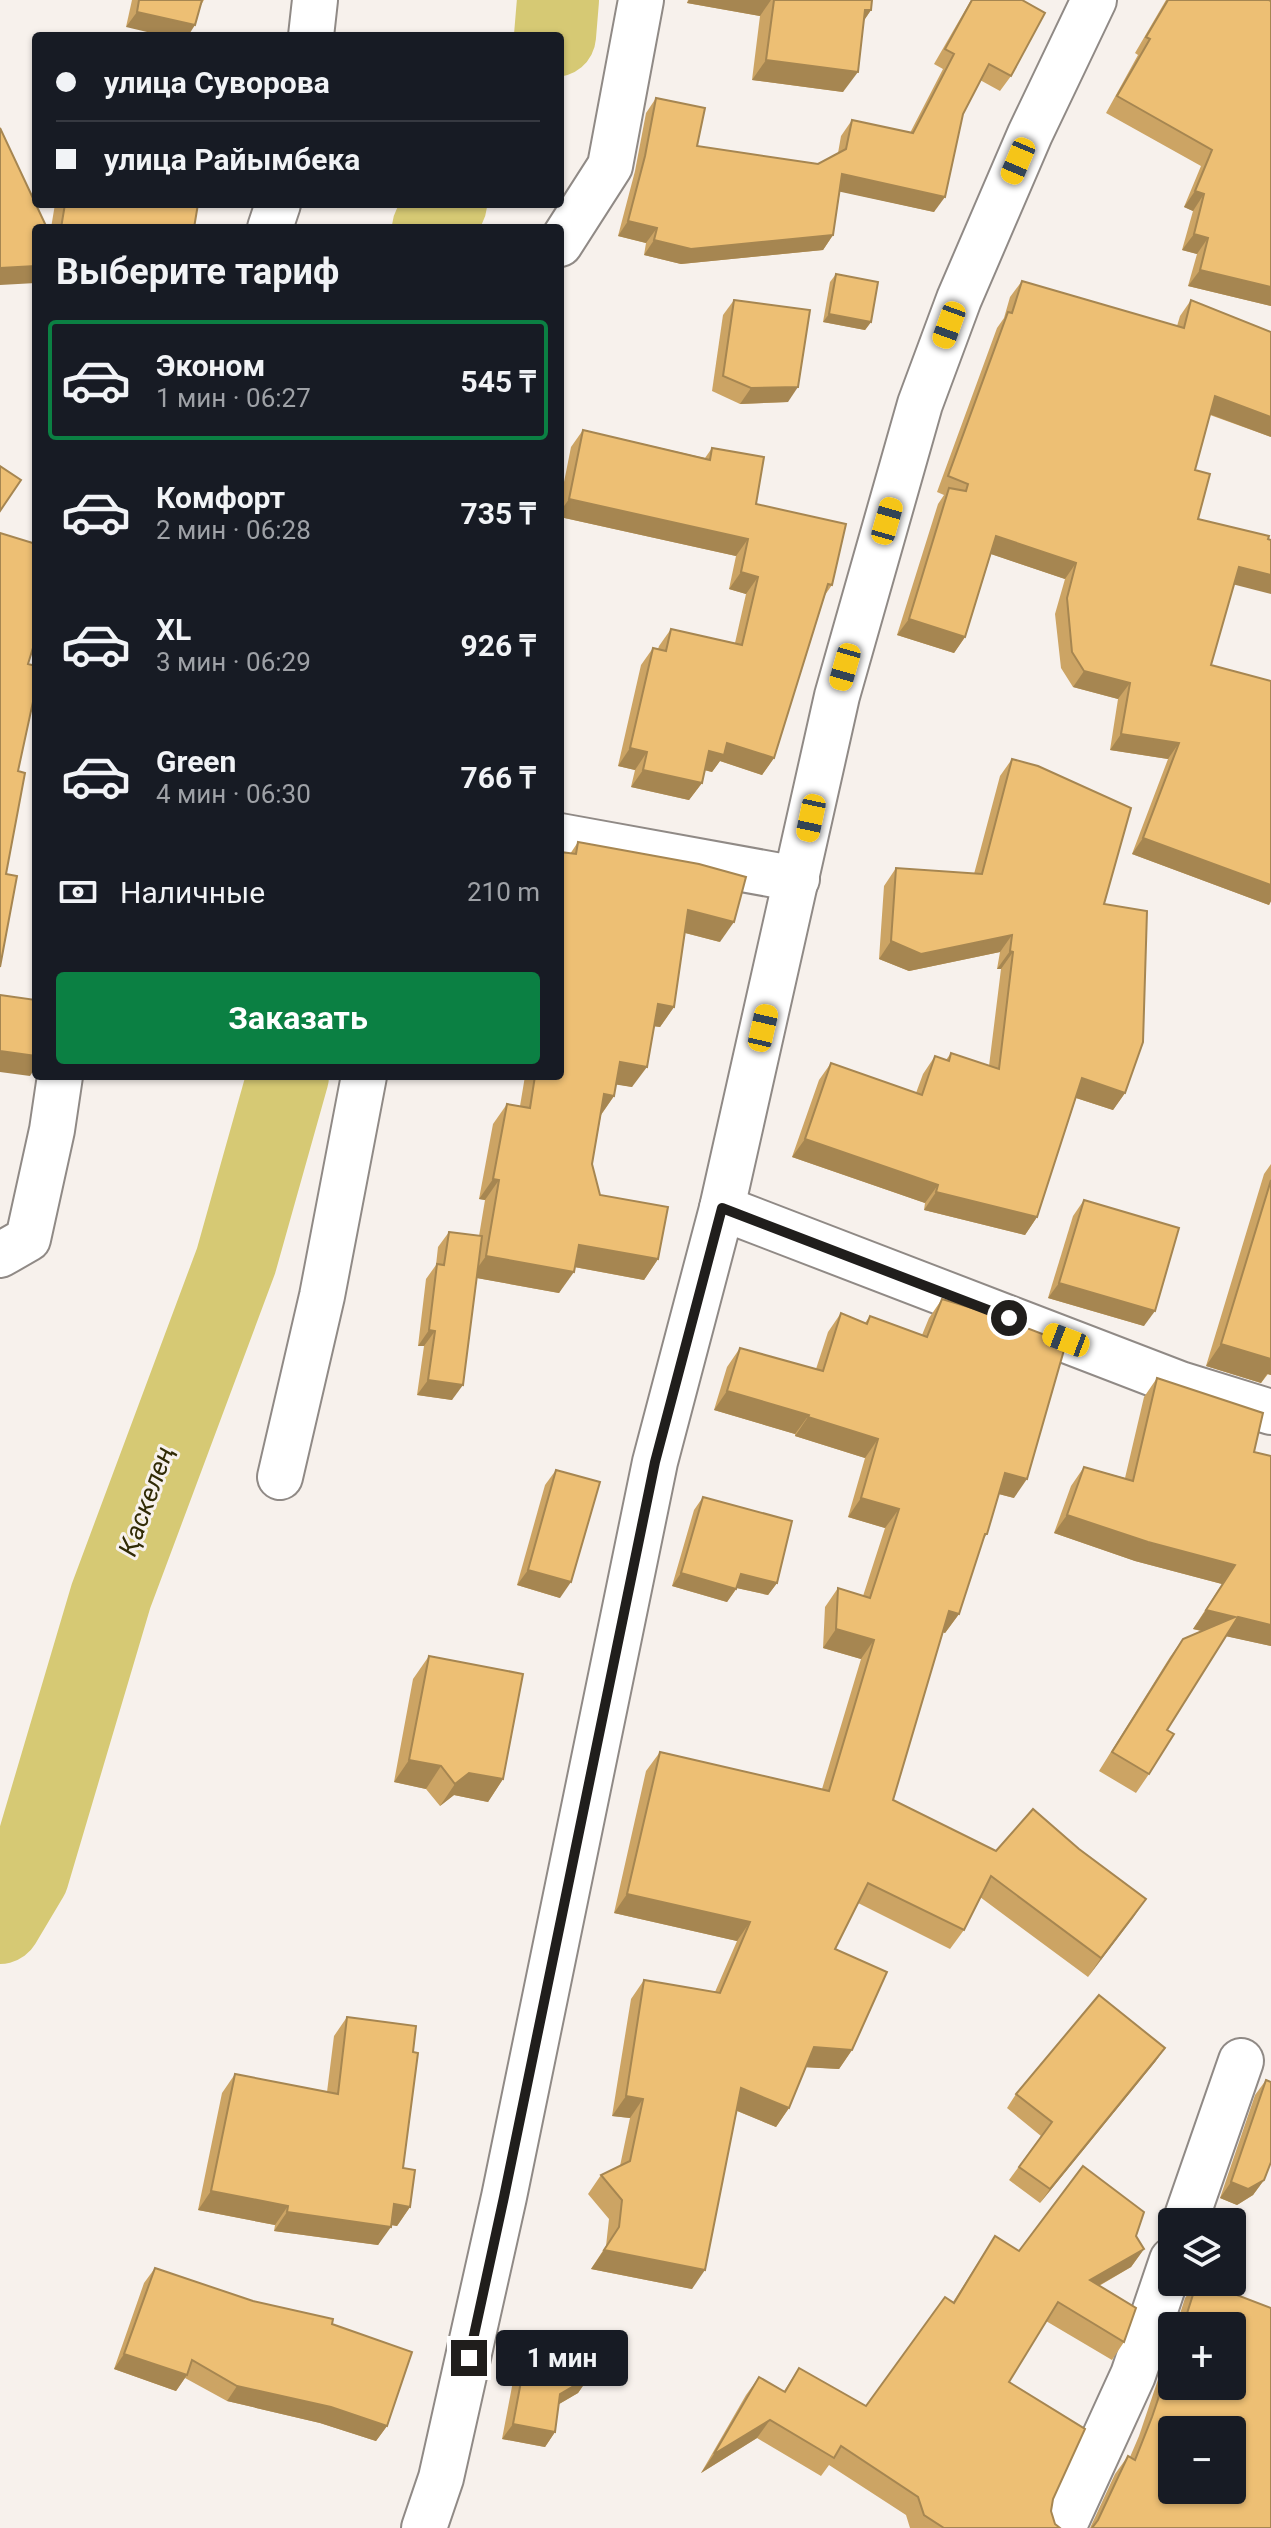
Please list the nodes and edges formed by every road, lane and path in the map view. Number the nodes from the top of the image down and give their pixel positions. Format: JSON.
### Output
{"nodes":[{"id":1,"x":315,"y":0,"type":"edge"},
{"id":2,"x":641,"y":0,"type":"edge"},
{"id":3,"x":1094,"y":0,"type":"edge"},
{"id":4,"x":311,"y":32,"type":"edge"},
{"id":5,"x":564,"y":238,"type":"edge"},
{"id":6,"x":564,"y":837,"type":"edge"},
{"id":7,"x":797,"y":879,"type":"junction"},
{"id":8,"x":59,"y":1080,"type":"edge"},
{"id":9,"x":363,"y":1080,"type":"edge"},
{"id":10,"x":722,"y":1208,"type":"junction"},
{"id":11,"x":14,"y":1247,"type":"edge"},
{"id":12,"x":1271,"y":1412,"type":"edge"},
{"id":13,"x":280,"y":1477,"type":"dead end"},
{"id":14,"x":1241,"y":2061,"type":"dead end"},
{"id":15,"x":1190,"y":2208,"type":"edge"},
{"id":16,"x":1160,"y":2296,"type":"edge"},
{"id":17,"x":424,"y":2528,"type":"edge"},
{"id":18,"x":1063,"y":2528,"type":"edge"}],
"edges":[{"from":1,"to":4,"type":"street"},
{"from":2,"to":5,"type":"street"},
{"from":3,"to":7,"type":"street"},
{"from":6,"to":7,"type":"street"},
{"from":7,"to":10,"type":"street"},
{"from":8,"to":11,"type":"street"},
{"from":9,"to":13,"type":"street"},
{"from":10,"to":12,"type":"street"},
{"from":10,"to":17,"type":"street"},
{"from":14,"to":15,"type":"street"},
{"from":16,"to":18,"type":"street"}]}
